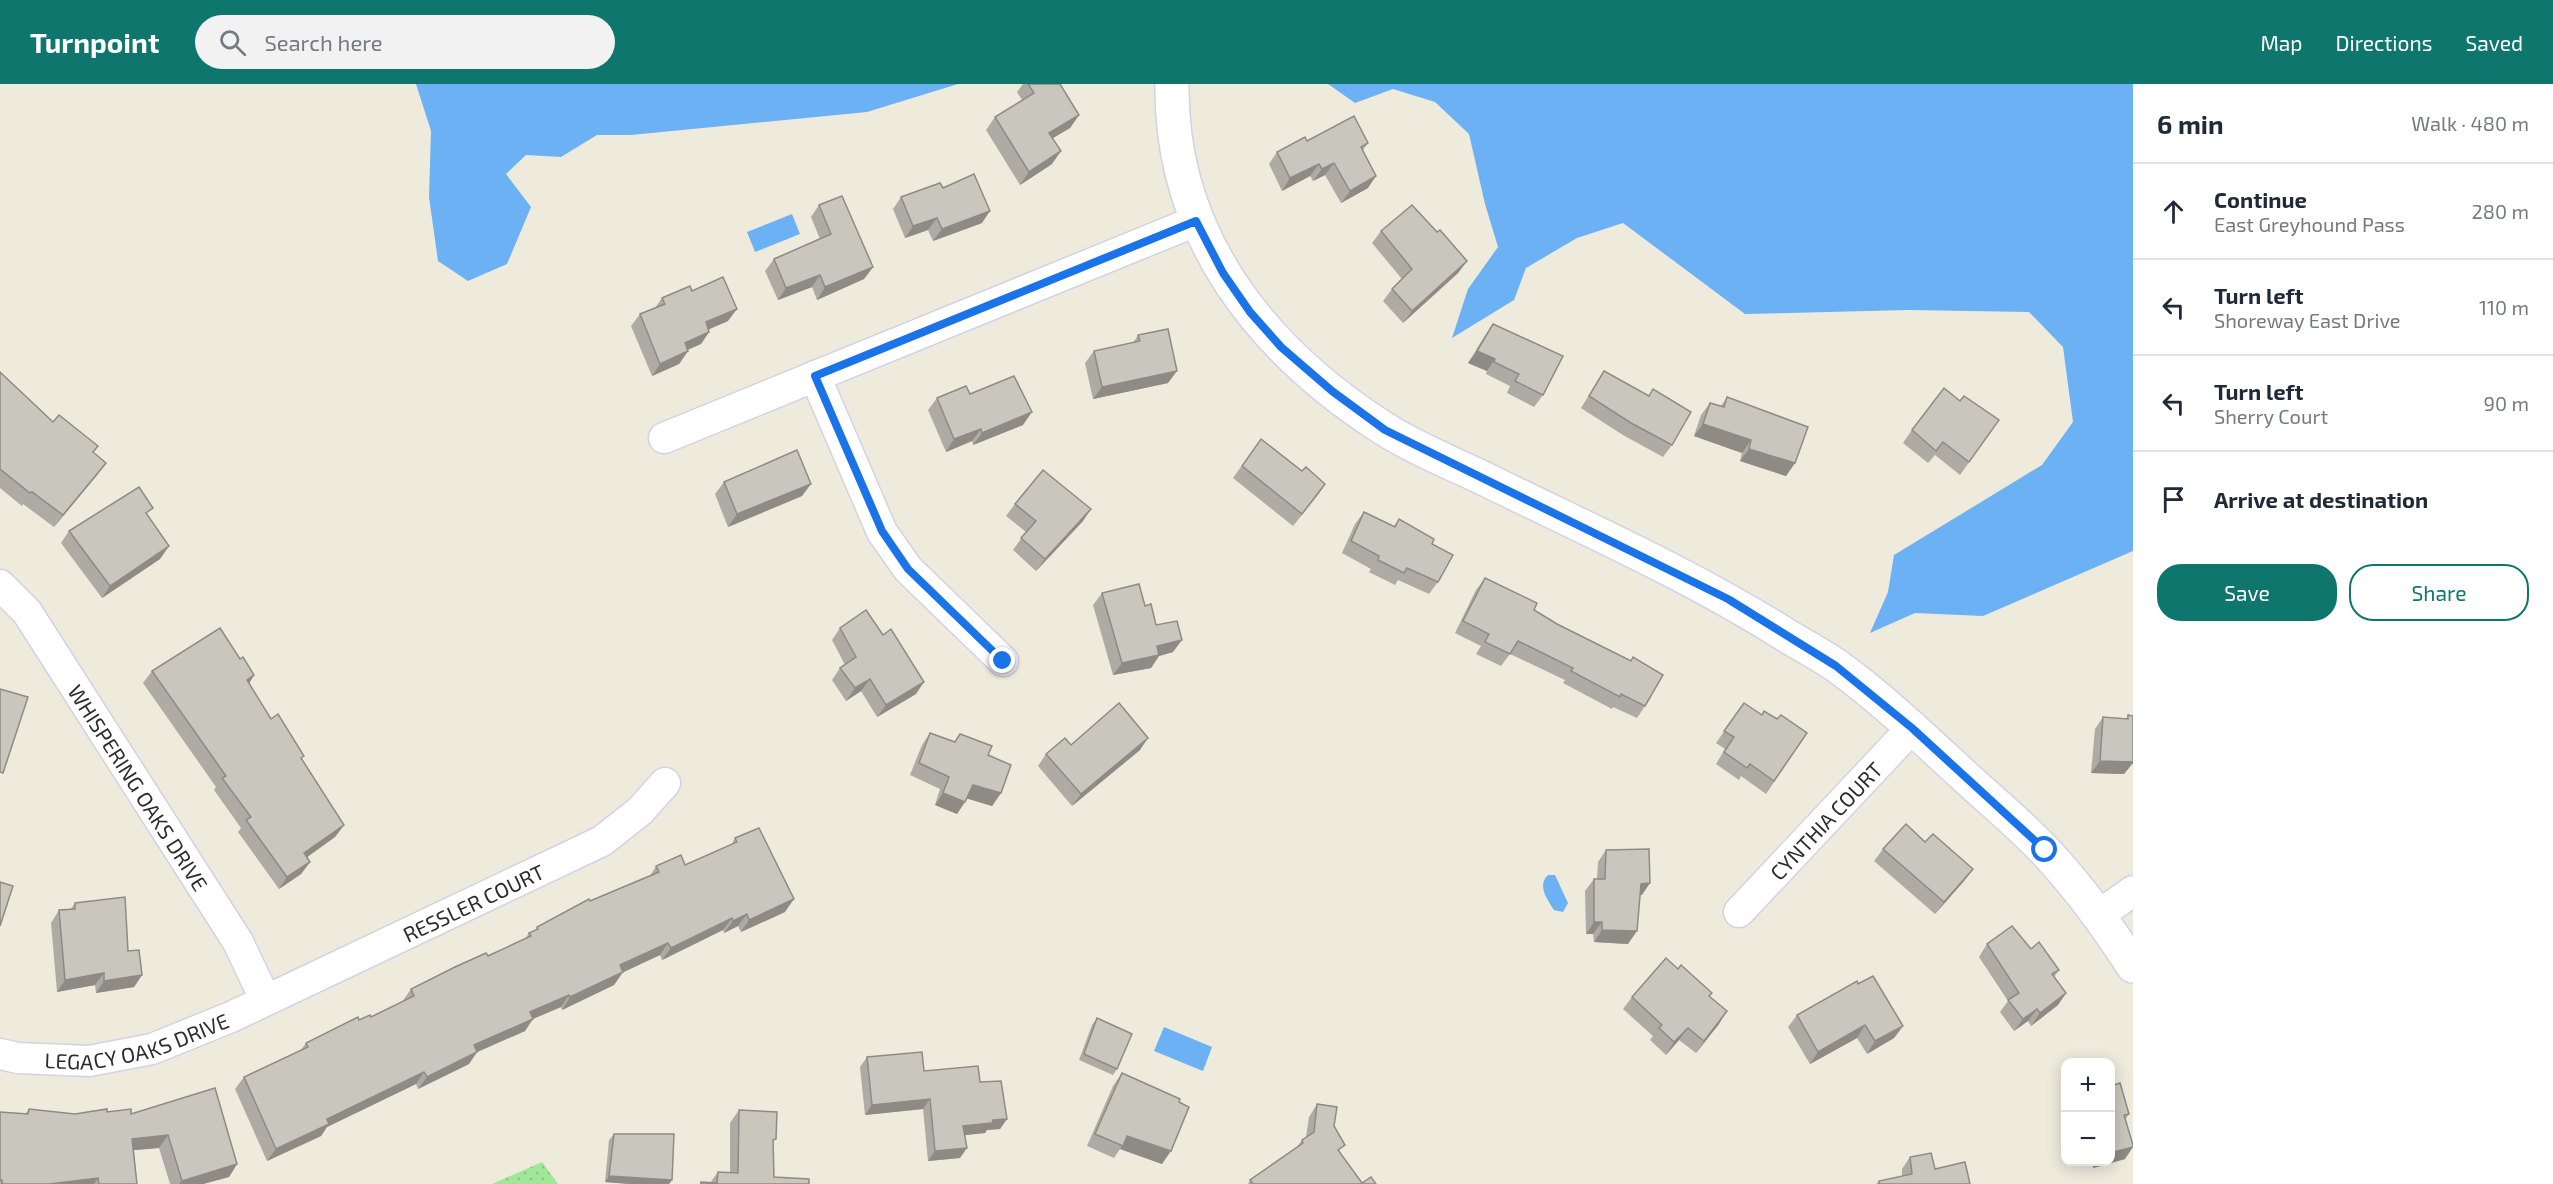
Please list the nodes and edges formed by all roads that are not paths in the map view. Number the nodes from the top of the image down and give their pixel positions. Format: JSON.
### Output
{"nodes":[{"id":1,"x":1172,"y":84,"type":"edge"},
{"id":2,"x":1196,"y":221,"type":"junction"},
{"id":3,"x":815,"y":376,"type":"junction"},
{"id":4,"x":664,"y":438,"type":"dead end"},
{"id":5,"x":0,"y":585,"type":"edge"},
{"id":6,"x":1003,"y":661,"type":"dead end"},
{"id":7,"x":1912,"y":728,"type":"junction"},
{"id":8,"x":665,"y":783,"type":"dead end"},
{"id":9,"x":2133,"y":891,"type":"edge"},
{"id":10,"x":1739,"y":912,"type":"dead end"},
{"id":11,"x":2099,"y":915,"type":"junction"},
{"id":12,"x":2133,"y":966,"type":"edge"},
{"id":13,"x":265,"y":999,"type":"junction"},
{"id":14,"x":0,"y":1054,"type":"edge"}],
"edges":[{"from":1,"to":2,"type":"street"},
{"from":2,"to":3,"type":"street"},
{"from":2,"to":7,"type":"street"},
{"from":3,"to":4,"type":"street"},
{"from":3,"to":6,"type":"street"},
{"from":5,"to":13,"type":"street","name":"WHISPERING OAKS DRIVE"},
{"from":7,"to":10,"type":"street","name":"CYNTHIA COURT"},
{"from":7,"to":11,"type":"street"},
{"from":8,"to":13,"type":"street","name":"RESSLER COURT"},
{"from":9,"to":11,"type":"street"},
{"from":11,"to":12,"type":"street"},
{"from":13,"to":14,"type":"street","name":"LEGACY OAKS DRIVE"}]}
